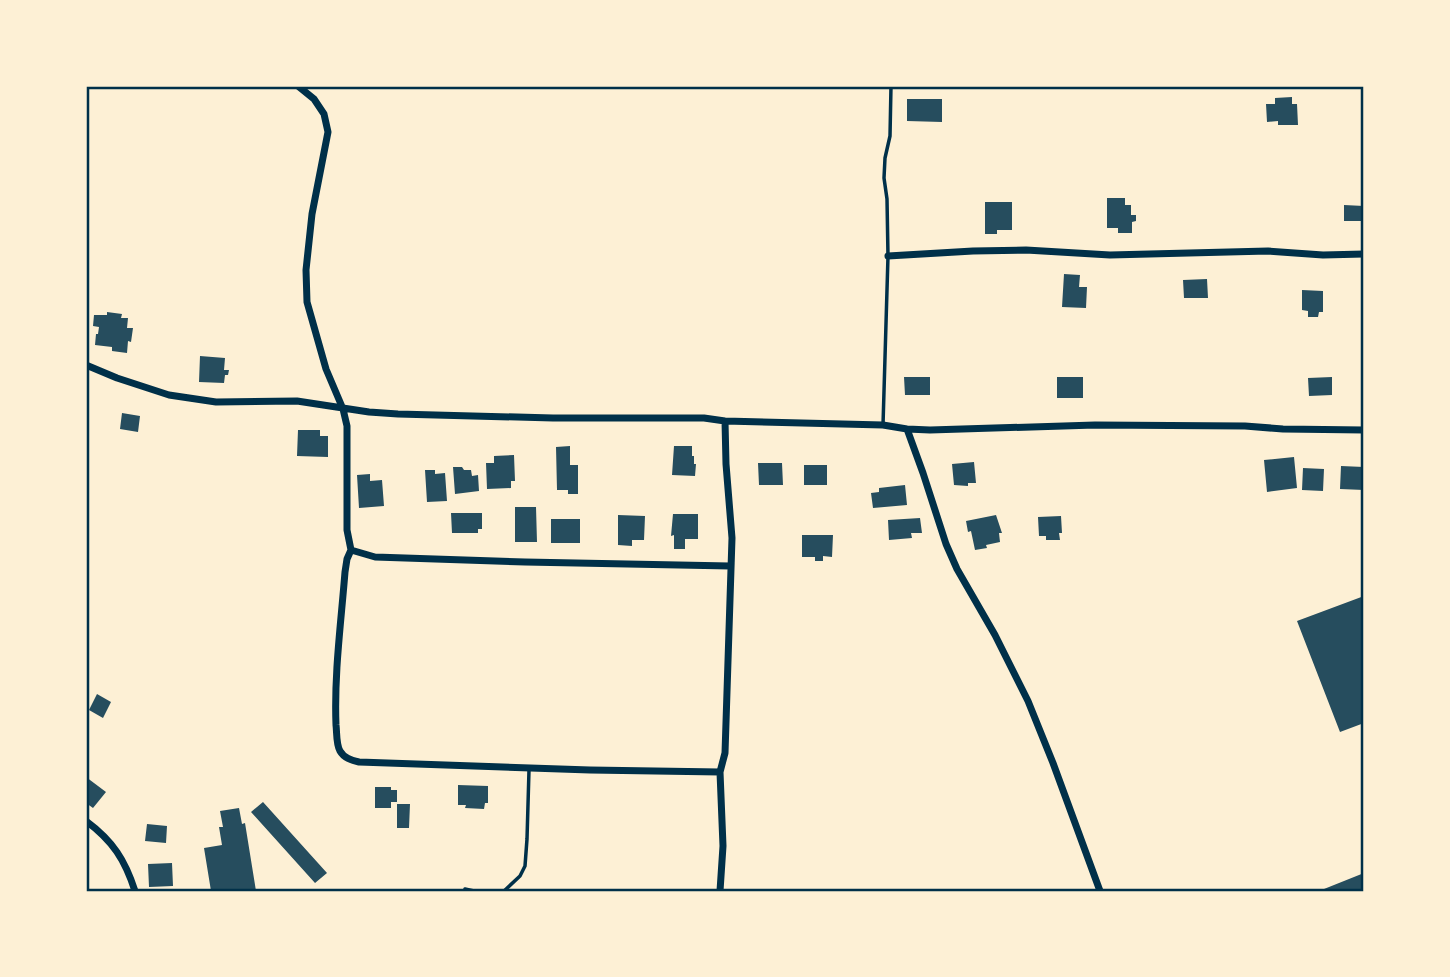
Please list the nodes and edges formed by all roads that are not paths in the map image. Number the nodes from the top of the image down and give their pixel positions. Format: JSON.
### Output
{"nodes":[{"id":1,"x":298,"y":86,"type":"edge"},
{"id":2,"x":891,"y":86,"type":"edge"},
{"id":3,"x":1364,"y":254,"type":"edge"},
{"id":4,"x":888,"y":256,"type":"junction"},
{"id":5,"x":86,"y":365,"type":"edge"},
{"id":6,"x":342,"y":409,"type":"junction"},
{"id":7,"x":725,"y":421,"type":"junction"},
{"id":8,"x":883,"y":425,"type":"junction"},
{"id":9,"x":907,"y":429,"type":"junction"},
{"id":10,"x":1364,"y":430,"type":"edge"},
{"id":11,"x":351,"y":550,"type":"junction"},
{"id":12,"x":730,"y":565,"type":"junction"},
{"id":13,"x":529,"y":768,"type":"junction"},
{"id":14,"x":720,"y":772,"type":"junction"},
{"id":15,"x":86,"y":821,"type":"edge"},
{"id":16,"x":465,"y":889,"type":"dead end"},
{"id":17,"x":135,"y":891,"type":"edge"},
{"id":18,"x":474,"y":891,"type":"edge"},
{"id":19,"x":505,"y":891,"type":"edge"},
{"id":20,"x":720,"y":891,"type":"edge"},
{"id":21,"x":1100,"y":891,"type":"edge"}],
"edges":[{"from":1,"to":6,"type":"street"},
{"from":2,"to":4,"type":"lane"},
{"from":3,"to":4,"type":"street"},
{"from":4,"to":8,"type":"lane"},
{"from":5,"to":6,"type":"street"},
{"from":6,"to":7,"type":"street"},
{"from":6,"to":11,"type":"street"},
{"from":7,"to":8,"type":"street"},
{"from":7,"to":12,"type":"street"},
{"from":8,"to":9,"type":"street"},
{"from":9,"to":10,"type":"street"},
{"from":9,"to":21,"type":"street"},
{"from":11,"to":12,"type":"street"},
{"from":11,"to":13,"type":"street"},
{"from":12,"to":14,"type":"street"},
{"from":13,"to":14,"type":"street"},
{"from":13,"to":19,"type":"lane"},
{"from":14,"to":20,"type":"street"},
{"from":15,"to":17,"type":"street"},
{"from":16,"to":18,"type":"lane"}]}
